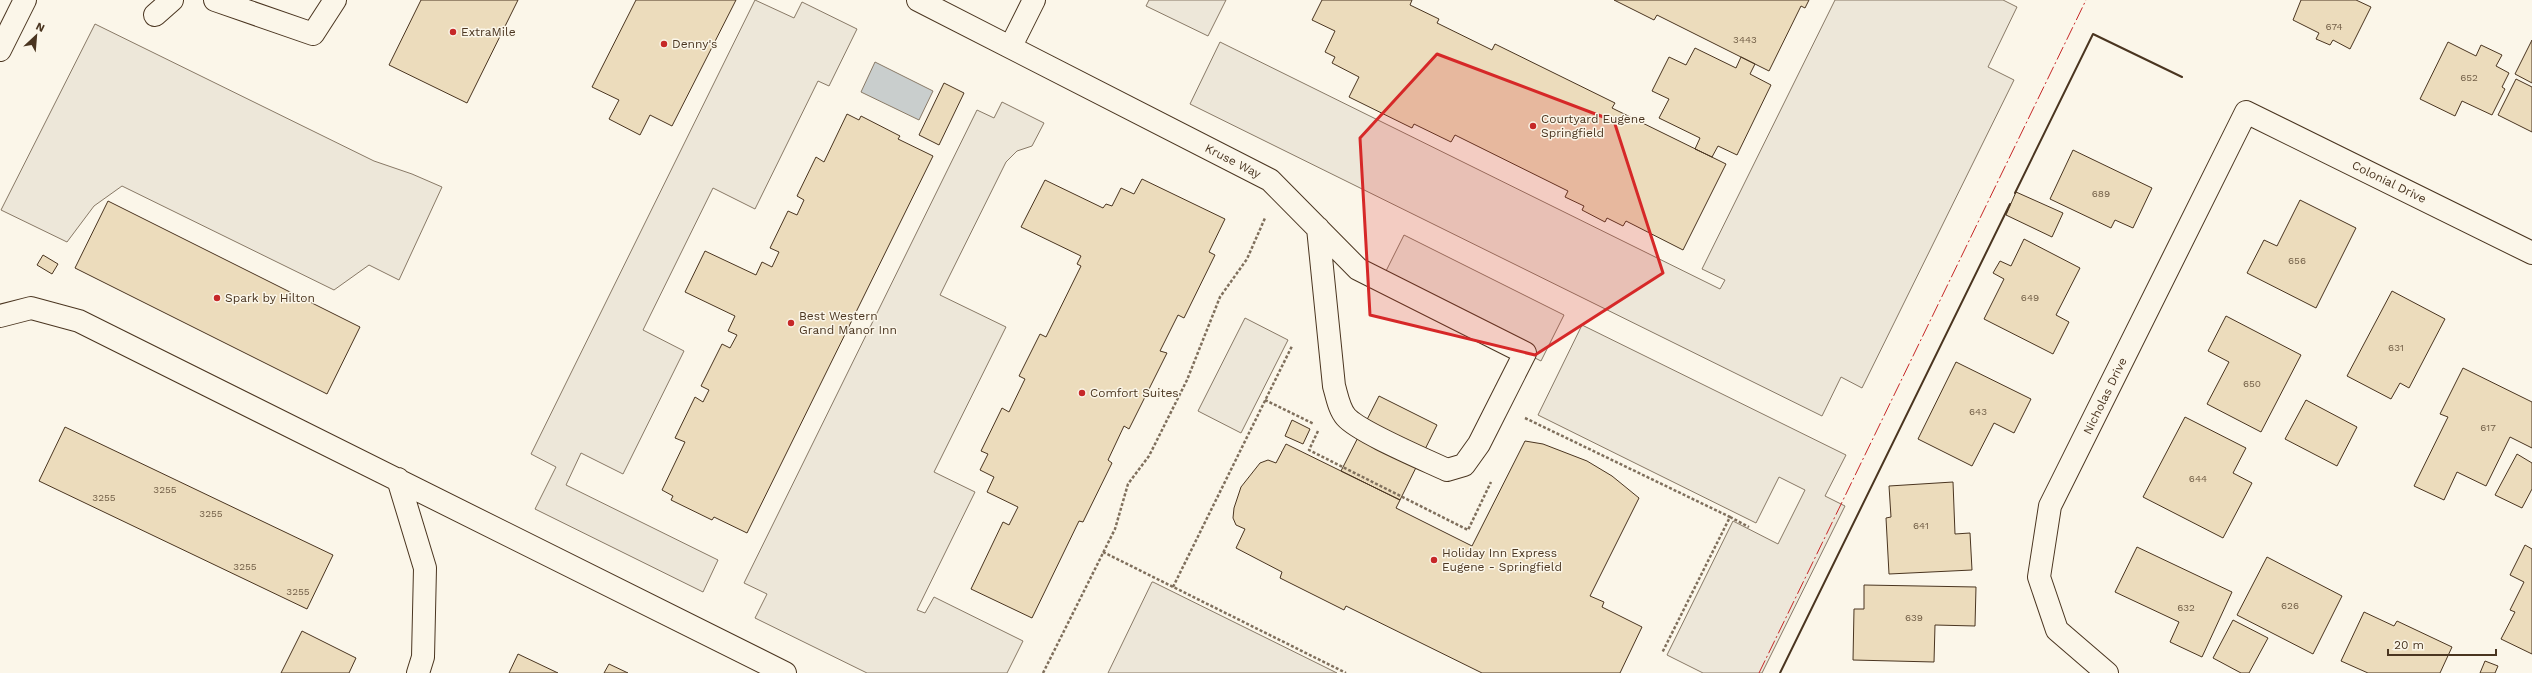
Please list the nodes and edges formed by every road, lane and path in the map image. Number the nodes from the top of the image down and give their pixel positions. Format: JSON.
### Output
{"nodes":[{"id":1,"x":25,"y":0,"type":"edge"},
{"id":2,"x":172,"y":0,"type":"edge"},
{"id":3,"x":215,"y":0,"type":"edge"},
{"id":4,"x":335,"y":0,"type":"edge"},
{"id":5,"x":918,"y":0,"type":"edge"},
{"id":6,"x":1034,"y":0,"type":"edge"},
{"id":7,"x":155,"y":15,"type":"dead end"},
{"id":8,"x":1011,"y":46,"type":"junction"},
{"id":9,"x":0,"y":50,"type":"edge"},
{"id":10,"x":2246,"y":112,"type":"joint"},
{"id":11,"x":1265,"y":214,"type":"dead end"},
{"id":12,"x":1318,"y":228,"type":"junction"},
{"id":13,"x":2532,"y":253,"type":"edge"},
{"id":14,"x":0,"y":316,"type":"edge"},
{"id":15,"x":1292,"y":346,"type":"dead end"},
{"id":16,"x":1265,"y":400,"type":"junction"},
{"id":17,"x":1520,"y":424,"type":"dead end"},
{"id":18,"x":398,"y":479,"type":"junction"},
{"id":19,"x":1492,"y":481,"type":"dead end"},
{"id":20,"x":1730,"y":517,"type":"junction"},
{"id":21,"x":1750,"y":527,"type":"dead end"},
{"id":22,"x":1103,"y":552,"type":"junction"},
{"id":23,"x":1173,"y":587,"type":"junction"},
{"id":24,"x":1662,"y":653,"type":"dead end"},
{"id":25,"x":418,"y":673,"type":"edge"},
{"id":26,"x":785,"y":673,"type":"edge"},
{"id":27,"x":1043,"y":673,"type":"edge"},
{"id":28,"x":1346,"y":673,"type":"edge"},
{"id":29,"x":2107,"y":673,"type":"edge"}],
"edges":[{"from":1,"to":9,"type":"street"},
{"from":2,"to":7,"type":"street"},
{"from":3,"to":4,"type":"street"},
{"from":5,"to":8,"type":"street","name":"Kruse Way"},
{"from":6,"to":8,"type":"street"},
{"from":8,"to":12,"type":"street","name":"Kruse Way"},
{"from":10,"to":13,"type":"street","name":"Colonial Drive"},
{"from":10,"to":29,"type":"street","name":"Nicholas Drive"},
{"from":11,"to":22,"type":"path"},
{"from":12,"to":12,"type":"street","name":"Kruse Way"},
{"from":14,"to":18,"type":"street"},
{"from":15,"to":16,"type":"path"},
{"from":16,"to":19,"type":"path"},
{"from":16,"to":23,"type":"path"},
{"from":17,"to":20,"type":"path"},
{"from":18,"to":25,"type":"street"},
{"from":18,"to":26,"type":"street"},
{"from":20,"to":21,"type":"path"},
{"from":20,"to":24,"type":"path"},
{"from":22,"to":23,"type":"path"},
{"from":22,"to":27,"type":"path"},
{"from":23,"to":28,"type":"path"}]}
